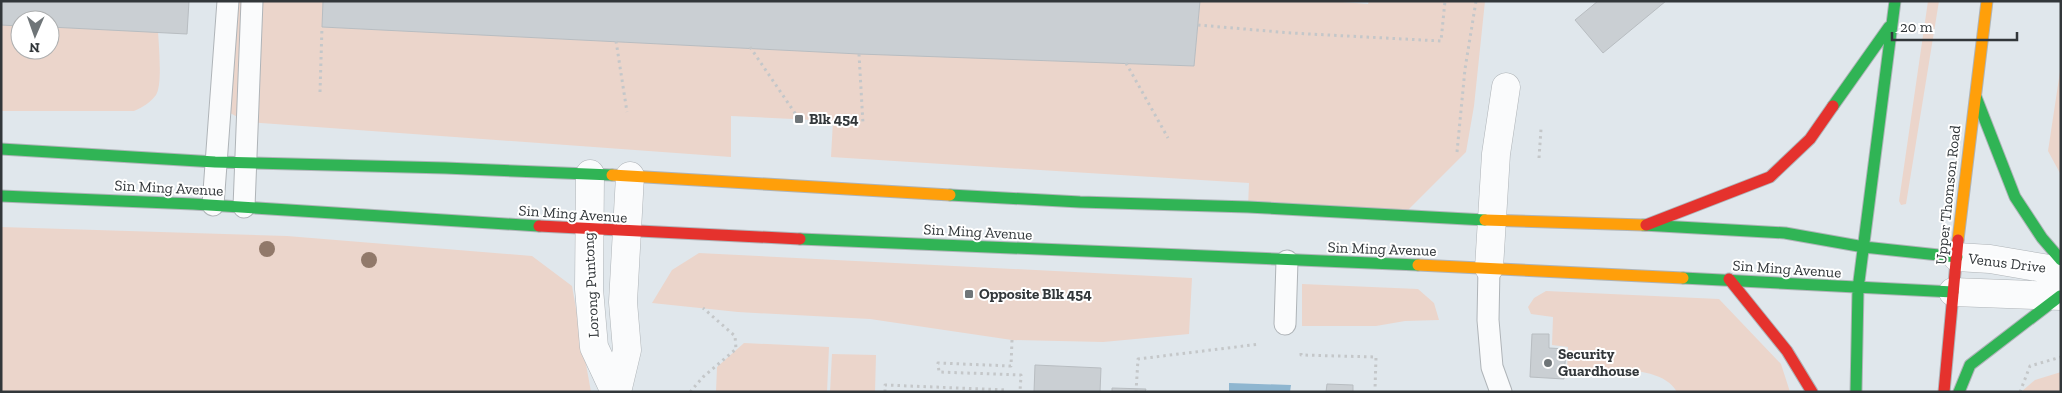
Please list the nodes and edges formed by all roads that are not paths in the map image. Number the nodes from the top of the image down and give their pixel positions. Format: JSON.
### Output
{"nodes":[{"id":1,"x":228,"y":1,"type":"edge"},
{"id":2,"x":252,"y":1,"type":"edge"},
{"id":3,"x":1895,"y":1,"type":"edge"},
{"id":4,"x":1987,"y":1,"type":"edge"},
{"id":5,"x":1893,"y":21,"type":"junction"},
{"id":6,"x":1506,"y":87,"type":"dead end"},
{"id":7,"x":1974,"y":93,"type":"junction"},
{"id":8,"x":1,"y":149,"type":"edge"},
{"id":9,"x":215,"y":162,"type":"junction"},
{"id":10,"x":245,"y":162,"type":"junction"},
{"id":11,"x":590,"y":174,"type":"junction"},
{"id":12,"x":630,"y":176,"type":"junction"},
{"id":13,"x":1,"y":196,"type":"edge"},
{"id":14,"x":213,"y":205,"type":"junction"},
{"id":15,"x":244,"y":207,"type":"junction"},
{"id":16,"x":1492,"y":220,"type":"junction"},
{"id":17,"x":1646,"y":225,"type":"junction"},
{"id":18,"x":588,"y":230,"type":"junction"},
{"id":19,"x":628,"y":232,"type":"junction"},
{"id":20,"x":1864,"y":247,"type":"junction"},
{"id":21,"x":1957,"y":257,"type":"junction"},
{"id":22,"x":2061,"y":260,"type":"edge"},
{"id":23,"x":1286,"y":261,"type":"junction"},
{"id":24,"x":1490,"y":268,"type":"junction"},
{"id":25,"x":1729,"y":279,"type":"junction"},
{"id":26,"x":2060,"y":288,"type":"edge"},
{"id":27,"x":1858,"y":289,"type":"junction"},
{"id":28,"x":1953,"y":292,"type":"junction"},
{"id":29,"x":1285,"y":324,"type":"dead end"},
{"id":30,"x":616,"y":392,"type":"edge"},
{"id":31,"x":1501,"y":392,"type":"edge"},
{"id":32,"x":1812,"y":392,"type":"edge"},
{"id":33,"x":1856,"y":392,"type":"edge"},
{"id":34,"x":1944,"y":392,"type":"edge"},
{"id":35,"x":1959,"y":392,"type":"edge"}],
"edges":[{"from":1,"to":9,"type":"lane"},
{"from":2,"to":10,"type":"lane"},
{"from":3,"to":5,"type":"main road"},
{"from":4,"to":7,"type":"main road","name":"Upper Thomson Road"},
{"from":5,"to":17,"type":"main road"},
{"from":5,"to":20,"type":"main road"},
{"from":6,"to":16,"type":"street"},
{"from":7,"to":21,"type":"main road","name":"Upper Thomson Road"},
{"from":7,"to":22,"type":"main road"},
{"from":8,"to":9,"type":"main road","name":"Sin Ming Avenue"},
{"from":9,"to":10,"type":"main road","name":"Sin Ming Avenue"},
{"from":9,"to":14,"type":"lane"},
{"from":10,"to":11,"type":"main road","name":"Sin Ming Avenue"},
{"from":10,"to":15,"type":"lane"},
{"from":11,"to":12,"type":"main road","name":"Sin Ming Avenue"},
{"from":11,"to":18,"type":"street","name":"Lorong Puntong"},
{"from":12,"to":16,"type":"main road","name":"Sin Ming Avenue"},
{"from":12,"to":19,"type":"street","name":"Lorong Puntong"},
{"from":13,"to":14,"type":"main road","name":"Sin Ming Avenue"},
{"from":14,"to":15,"type":"main road","name":"Sin Ming Avenue"},
{"from":15,"to":18,"type":"main road","name":"Sin Ming Avenue"},
{"from":16,"to":17,"type":"main road","name":"Sin Ming Avenue"},
{"from":16,"to":24,"type":"street"},
{"from":17,"to":20,"type":"main road","name":"Sin Ming Avenue"},
{"from":18,"to":19,"type":"main road","name":"Sin Ming Avenue"},
{"from":18,"to":30,"type":"street","name":"Lorong Puntong"},
{"from":19,"to":23,"type":"main road","name":"Sin Ming Avenue"},
{"from":19,"to":30,"type":"street","name":"Lorong Puntong"},
{"from":20,"to":21,"type":"main road","name":"Venus Drive"},
{"from":20,"to":27,"type":"main road"},
{"from":21,"to":26,"type":"street","name":"Venus Drive"},
{"from":21,"to":28,"type":"main road","name":"Upper Thomson Road"},
{"from":23,"to":24,"type":"main road","name":"Sin Ming Avenue"},
{"from":23,"to":29,"type":"lane"},
{"from":24,"to":25,"type":"main road","name":"Sin Ming Avenue"},
{"from":24,"to":31,"type":"lane"},
{"from":25,"to":27,"type":"main road","name":"Sin Ming Avenue"},
{"from":25,"to":32,"type":"main road"},
{"from":26,"to":28,"type":"street","name":"Venus Drive"},
{"from":26,"to":35,"type":"main road"},
{"from":27,"to":28,"type":"main road","name":"Sin Ming Avenue"},
{"from":27,"to":33,"type":"main road"},
{"from":28,"to":34,"type":"main road","name":"Upper Thomson Road"}]}
